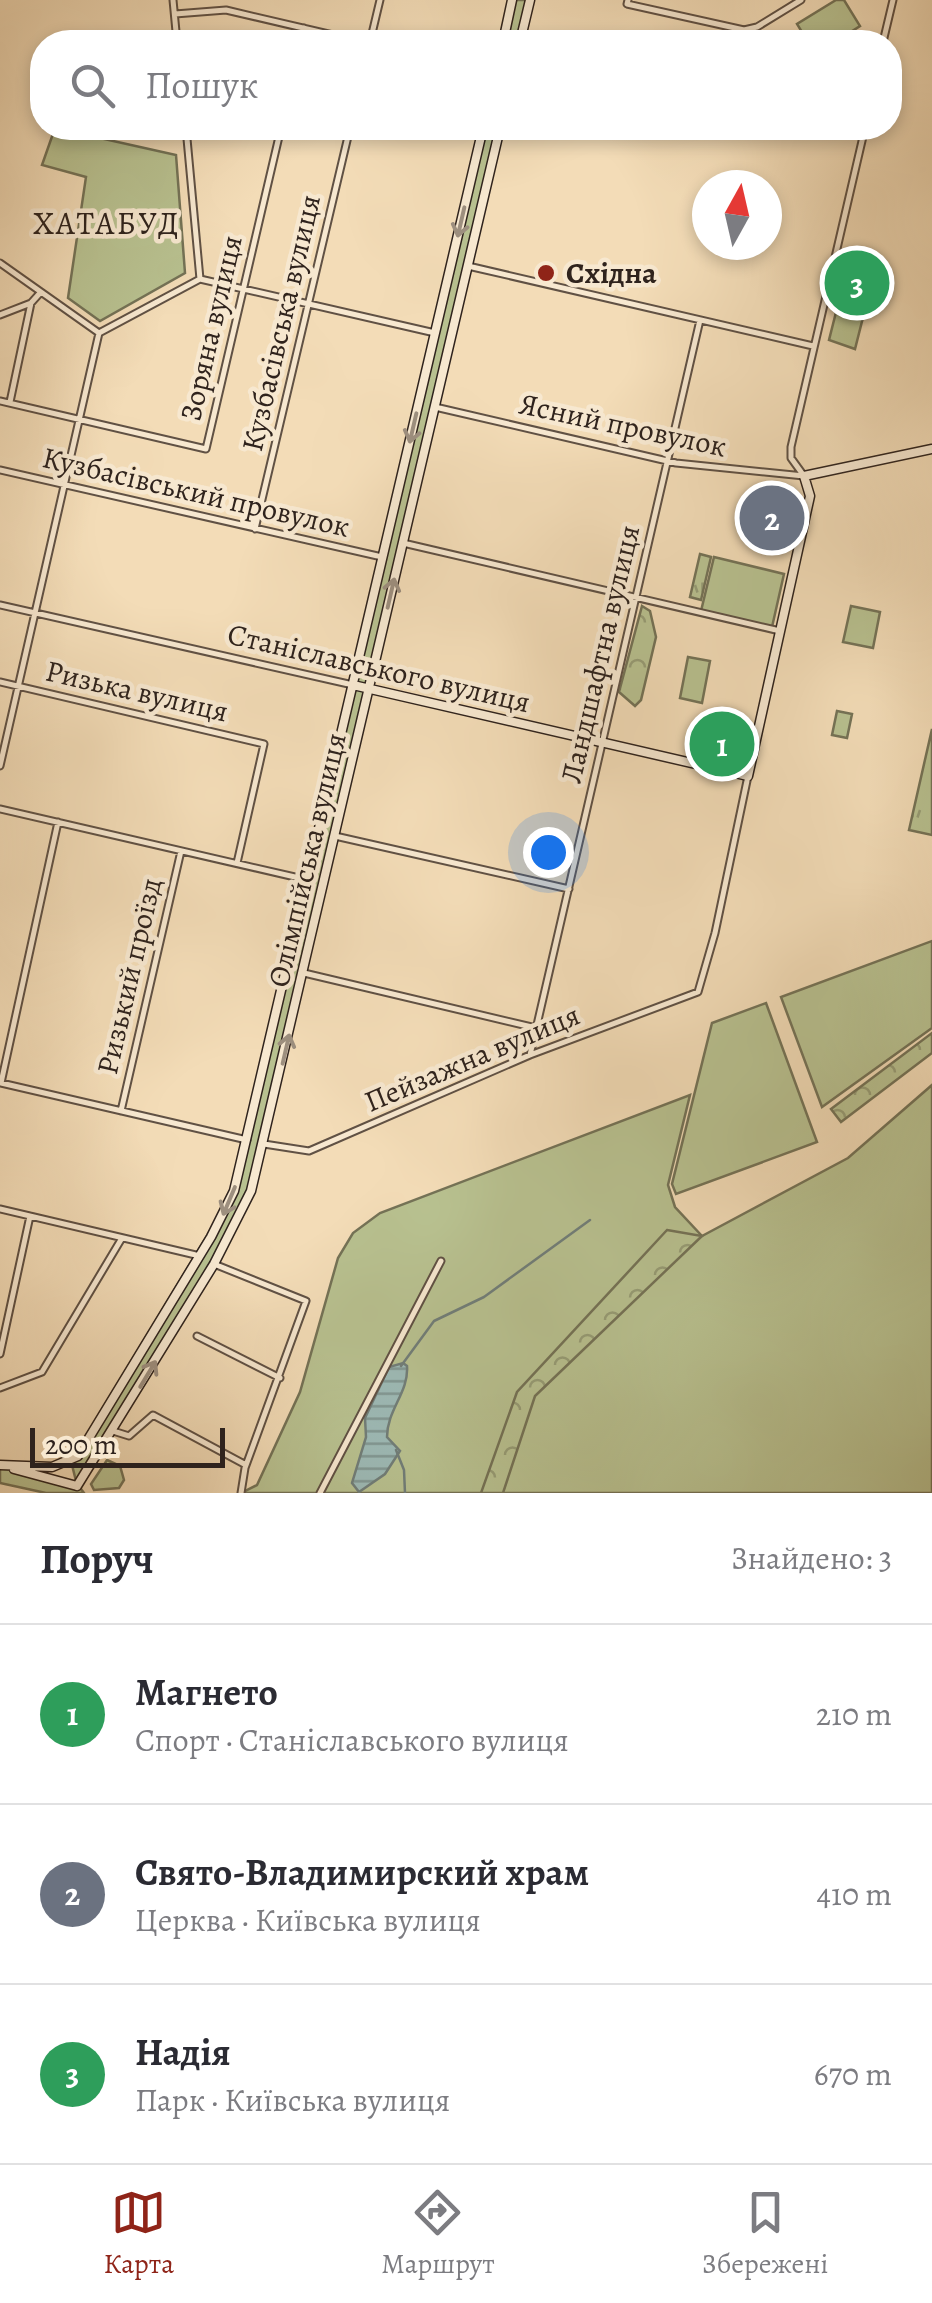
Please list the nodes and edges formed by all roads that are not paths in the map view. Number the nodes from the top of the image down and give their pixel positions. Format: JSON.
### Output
{"nodes":[{"id":1,"x":173,"y":0,"type":"edge"},
{"id":2,"x":380,"y":0,"type":"edge"},
{"id":3,"x":512,"y":0,"type":"edge"},
{"id":4,"x":530,"y":0,"type":"edge"},
{"id":5,"x":628,"y":0,"type":"edge"},
{"id":6,"x":801,"y":0,"type":"edge"},
{"id":7,"x":893,"y":0,"type":"edge"},
{"id":8,"x":175,"y":14,"type":"junction"},
{"id":9,"x":304,"y":28,"type":"joint"},
{"id":10,"x":177,"y":30,"type":"edge"},
{"id":11,"x":313,"y":30,"type":"edge"},
{"id":12,"x":370,"y":30,"type":"edge"},
{"id":13,"x":506,"y":30,"type":"edge"},
{"id":14,"x":523,"y":30,"type":"edge"},
{"id":15,"x":886,"y":30,"type":"edge"},
{"id":16,"x":187,"y":140,"type":"edge"},
{"id":17,"x":278,"y":140,"type":"edge"},
{"id":18,"x":347,"y":140,"type":"edge"},
{"id":19,"x":480,"y":140,"type":"edge"},
{"id":20,"x":497,"y":140,"type":"edge"},
{"id":21,"x":862,"y":140,"type":"edge"},
{"id":22,"x":0,"y":263,"type":"edge"},
{"id":23,"x":468,"y":266,"type":"junction"},
{"id":24,"x":200,"y":279,"type":"junction"},
{"id":25,"x":243,"y":289,"type":"junction"},
{"id":26,"x":41,"y":292,"type":"junction"},
{"id":27,"x":31,"y":303,"type":"junction"},
{"id":28,"x":308,"y":304,"type":"junction"},
{"id":29,"x":0,"y":315,"type":"edge"},
{"id":30,"x":700,"y":320,"type":"junction"},
{"id":31,"x":100,"y":333,"type":"junction"},
{"id":32,"x":435,"y":333,"type":"junction"},
{"id":33,"x":452,"y":337,"type":"junction"},
{"id":34,"x":813,"y":346,"type":"junction"},
{"id":35,"x":0,"y":402,"type":"edge"},
{"id":36,"x":10,"y":404,"type":"junction"},
{"id":37,"x":435,"y":406,"type":"junction"},
{"id":38,"x":80,"y":420,"type":"junction"},
{"id":39,"x":932,"y":449,"type":"edge"},
{"id":40,"x":668,"y":462,"type":"junction"},
{"id":41,"x":0,"y":470,"type":"edge"},
{"id":42,"x":804,"y":476,"type":"junction"},
{"id":43,"x":64,"y":485,"type":"junction"},
{"id":44,"x":254,"y":530,"type":"junction"},
{"id":45,"x":403,"y":543,"type":"junction"},
{"id":46,"x":383,"y":557,"type":"junction"},
{"id":47,"x":636,"y":597,"type":"junction"},
{"id":48,"x":0,"y":605,"type":"edge"},
{"id":49,"x":35,"y":612,"type":"junction"},
{"id":50,"x":780,"y":631,"type":"junction"},
{"id":51,"x":0,"y":682,"type":"edge"},
{"id":52,"x":353,"y":685,"type":"junction"},
{"id":53,"x":18,"y":686,"type":"junction"},
{"id":54,"x":370,"y":688,"type":"junction"},
{"id":55,"x":603,"y":743,"type":"junction"},
{"id":56,"x":0,"y":766,"type":"edge"},
{"id":57,"x":748,"y":776,"type":"junction"},
{"id":58,"x":0,"y":809,"type":"edge"},
{"id":59,"x":58,"y":822,"type":"junction"},
{"id":60,"x":335,"y":836,"type":"junction"},
{"id":61,"x":182,"y":850,"type":"junction"},
{"id":62,"x":236,"y":863,"type":"junction"},
{"id":63,"x":308,"y":880,"type":"junction"},
{"id":64,"x":568,"y":890,"type":"junction"},
{"id":65,"x":304,"y":973,"type":"junction"},
{"id":66,"x":536,"y":1028,"type":"junction"},
{"id":67,"x":530,"y":1055,"type":"junction"},
{"id":68,"x":1,"y":1083,"type":"edge"},
{"id":69,"x":121,"y":1111,"type":"junction"},
{"id":70,"x":246,"y":1140,"type":"junction"},
{"id":71,"x":264,"y":1144,"type":"junction"},
{"id":72,"x":0,"y":1209,"type":"edge"},
{"id":73,"x":30,"y":1216,"type":"junction"},
{"id":74,"x":122,"y":1238,"type":"junction"},
{"id":75,"x":200,"y":1256,"type":"junction"},
{"id":76,"x":441,"y":1261,"type":"dead end"},
{"id":77,"x":214,"y":1264,"type":"junction"},
{"id":78,"x":197,"y":1336,"type":"dead end"},
{"id":79,"x":0,"y":1354,"type":"edge"},
{"id":80,"x":280,"y":1378,"type":"junction"},
{"id":81,"x":0,"y":1388,"type":"edge"},
{"id":82,"x":114,"y":1431,"type":"junction"},
{"id":83,"x":90,"y":1440,"type":"junction"},
{"id":84,"x":103,"y":1448,"type":"junction"},
{"id":85,"x":71,"y":1461,"type":"junction"},
{"id":86,"x":0,"y":1465,"type":"edge"},
{"id":87,"x":246,"y":1465,"type":"junction"},
{"id":88,"x":77,"y":1489,"type":"edge"},
{"id":89,"x":241,"y":1493,"type":"edge"},
{"id":90,"x":320,"y":1493,"type":"edge"}],
"edges":[{"from":1,"to":8,"type":"street"},
{"from":2,"to":12,"type":"street"},
{"from":3,"to":13,"type":"main road"},
{"from":4,"to":14,"type":"main road"},
{"from":5,"to":6,"type":"street"},
{"from":7,"to":15,"type":"street"},
{"from":8,"to":9,"type":"street"},
{"from":8,"to":10,"type":"street"},
{"from":9,"to":11,"type":"street"},
{"from":16,"to":24,"type":"street"},
{"from":17,"to":25,"type":"street","name":"Зоряна вулиця"},
{"from":18,"to":28,"type":"street","name":"Кузбасівська вулиця"},
{"from":19,"to":32,"type":"main road","name":"Олімпійська вулиця","one_way":true},
{"from":20,"to":23,"type":"main road","name":"Олімпійська вулиця"},
{"from":21,"to":34,"type":"street"},
{"from":22,"to":26,"type":"street"},
{"from":23,"to":30,"type":"street"},
{"from":23,"to":33,"type":"main road","name":"Олімпійська вулиця"},
{"from":24,"to":25,"type":"street"},
{"from":24,"to":31,"type":"street"},
{"from":25,"to":28,"type":"street"},
{"from":25,"to":38,"type":"street","name":"Зоряна вулиця"},
{"from":26,"to":27,"type":"street"},
{"from":26,"to":31,"type":"street"},
{"from":27,"to":29,"type":"street"},
{"from":27,"to":36,"type":"street"},
{"from":28,"to":32,"type":"street"},
{"from":28,"to":44,"type":"street","name":"Кузбасівська вулиця"},
{"from":30,"to":34,"type":"street"},
{"from":30,"to":40,"type":"street","name":"Ландшафтна вулиця"},
{"from":31,"to":38,"type":"street"},
{"from":32,"to":33,"type":"main road"},
{"from":32,"to":46,"type":"main road","name":"Олімпійська вулиця","one_way":true},
{"from":33,"to":37,"type":"main road","name":"Олімпійська вулиця"},
{"from":34,"to":42,"type":"street"},
{"from":35,"to":36,"type":"street","name":"Зоряна вулиця"},
{"from":36,"to":38,"type":"street","name":"Зоряна вулиця"},
{"from":37,"to":40,"type":"street","name":"Ясний провулок"},
{"from":37,"to":45,"type":"main road","name":"Олімпійська вулиця"},
{"from":38,"to":43,"type":"street"},
{"from":39,"to":42,"type":"main road"},
{"from":40,"to":42,"type":"street","name":"Ясний провулок"},
{"from":40,"to":47,"type":"street","name":"Ландшафтна вулиця"},
{"from":41,"to":43,"type":"street","name":"Кузбасівський провулок"},
{"from":42,"to":50,"type":"main road"},
{"from":43,"to":44,"type":"street","name":"Кузбасівський провулок"},
{"from":43,"to":49,"type":"street"},
{"from":44,"to":46,"type":"street","name":"Кузбасівський провулок"},
{"from":45,"to":47,"type":"street"},
{"from":54,"to":45,"type":"main road","name":"Олімпійська вулиця","one_way":true},
{"from":46,"to":52,"type":"main road","name":"Олімпійська вулиця"},
{"from":47,"to":50,"type":"street"},
{"from":47,"to":55,"type":"street","name":"Ландшафтна вулиця"},
{"from":48,"to":49,"type":"street","name":"Станіславського вулиця"},
{"from":49,"to":52,"type":"street","name":"Станіславського вулиця"},
{"from":49,"to":53,"type":"street"},
{"from":50,"to":57,"type":"main road"},
{"from":51,"to":53,"type":"street","name":"Ризька вулиця"},
{"from":52,"to":54,"type":"main road","name":"Станіславського вулиця"},
{"from":52,"to":63,"type":"main road","name":"Олімпійська вулиця"},
{"from":53,"to":56,"type":"street"},
{"from":53,"to":62,"type":"street","name":"Ризька вулиця"},
{"from":54,"to":55,"type":"main road","name":"Станіславського вулиця"},
{"from":54,"to":60,"type":"main road","name":"Олімпійська вулиця"},
{"from":55,"to":57,"type":"main road","name":"Станіславського вулиця"},
{"from":55,"to":64,"type":"street","name":"Ландшафтна вулиця"},
{"from":57,"to":67,"type":"street","name":"Пейзажна вулиця"},
{"from":58,"to":59,"type":"street"},
{"from":59,"to":61,"type":"street"},
{"from":59,"to":68,"type":"street"},
{"from":60,"to":64,"type":"street"},
{"from":60,"to":65,"type":"main road","name":"Олімпійська вулиця"},
{"from":61,"to":62,"type":"street"},
{"from":61,"to":69,"type":"street","name":"Ризький проїзд"},
{"from":62,"to":63,"type":"street"},
{"from":63,"to":70,"type":"main road","name":"Олімпійська вулиця"},
{"from":64,"to":66,"type":"street","name":"Ландшафтна вулиця"},
{"from":65,"to":66,"type":"street"},
{"from":71,"to":65,"type":"main road","name":"Олімпійська вулиця","one_way":true},
{"from":66,"to":67,"type":"street","name":"Ландшафтна вулиця"},
{"from":67,"to":71,"type":"street","name":"Пейзажна вулиця"},
{"from":68,"to":69,"type":"street"},
{"from":69,"to":70,"type":"street"},
{"from":70,"to":71,"type":"main road"},
{"from":70,"to":75,"type":"main road","name":"Олімпійська вулиця","one_way":true},
{"from":71,"to":77,"type":"main road","name":"Олімпійська вулиця"},
{"from":72,"to":73,"type":"street"},
{"from":73,"to":74,"type":"street"},
{"from":73,"to":79,"type":"street"},
{"from":74,"to":75,"type":"street"},
{"from":74,"to":81,"type":"street"},
{"from":75,"to":77,"type":"main road"},
{"from":75,"to":83,"type":"main road","name":"Олімпійська вулиця"},
{"from":76,"to":90,"type":"street"},
{"from":77,"to":80,"type":"street"},
{"from":82,"to":77,"type":"main road","name":"Олімпійська вулиця","one_way":true},
{"from":78,"to":80,"type":"street"},
{"from":80,"to":87,"type":"street"},
{"from":82,"to":84,"type":"main road","name":"Олімпійська вулиця"},
{"from":82,"to":87,"type":"street"},
{"from":83,"to":84,"type":"main road"},
{"from":83,"to":85,"type":"main road","name":"Олімпійська вулиця"},
{"from":84,"to":88,"type":"main road","name":"Олімпійська вулиця"},
{"from":85,"to":86,"type":"main road"},
{"from":85,"to":88,"type":"main road"},
{"from":86,"to":88,"type":"main road"},
{"from":87,"to":89,"type":"street"}]}
